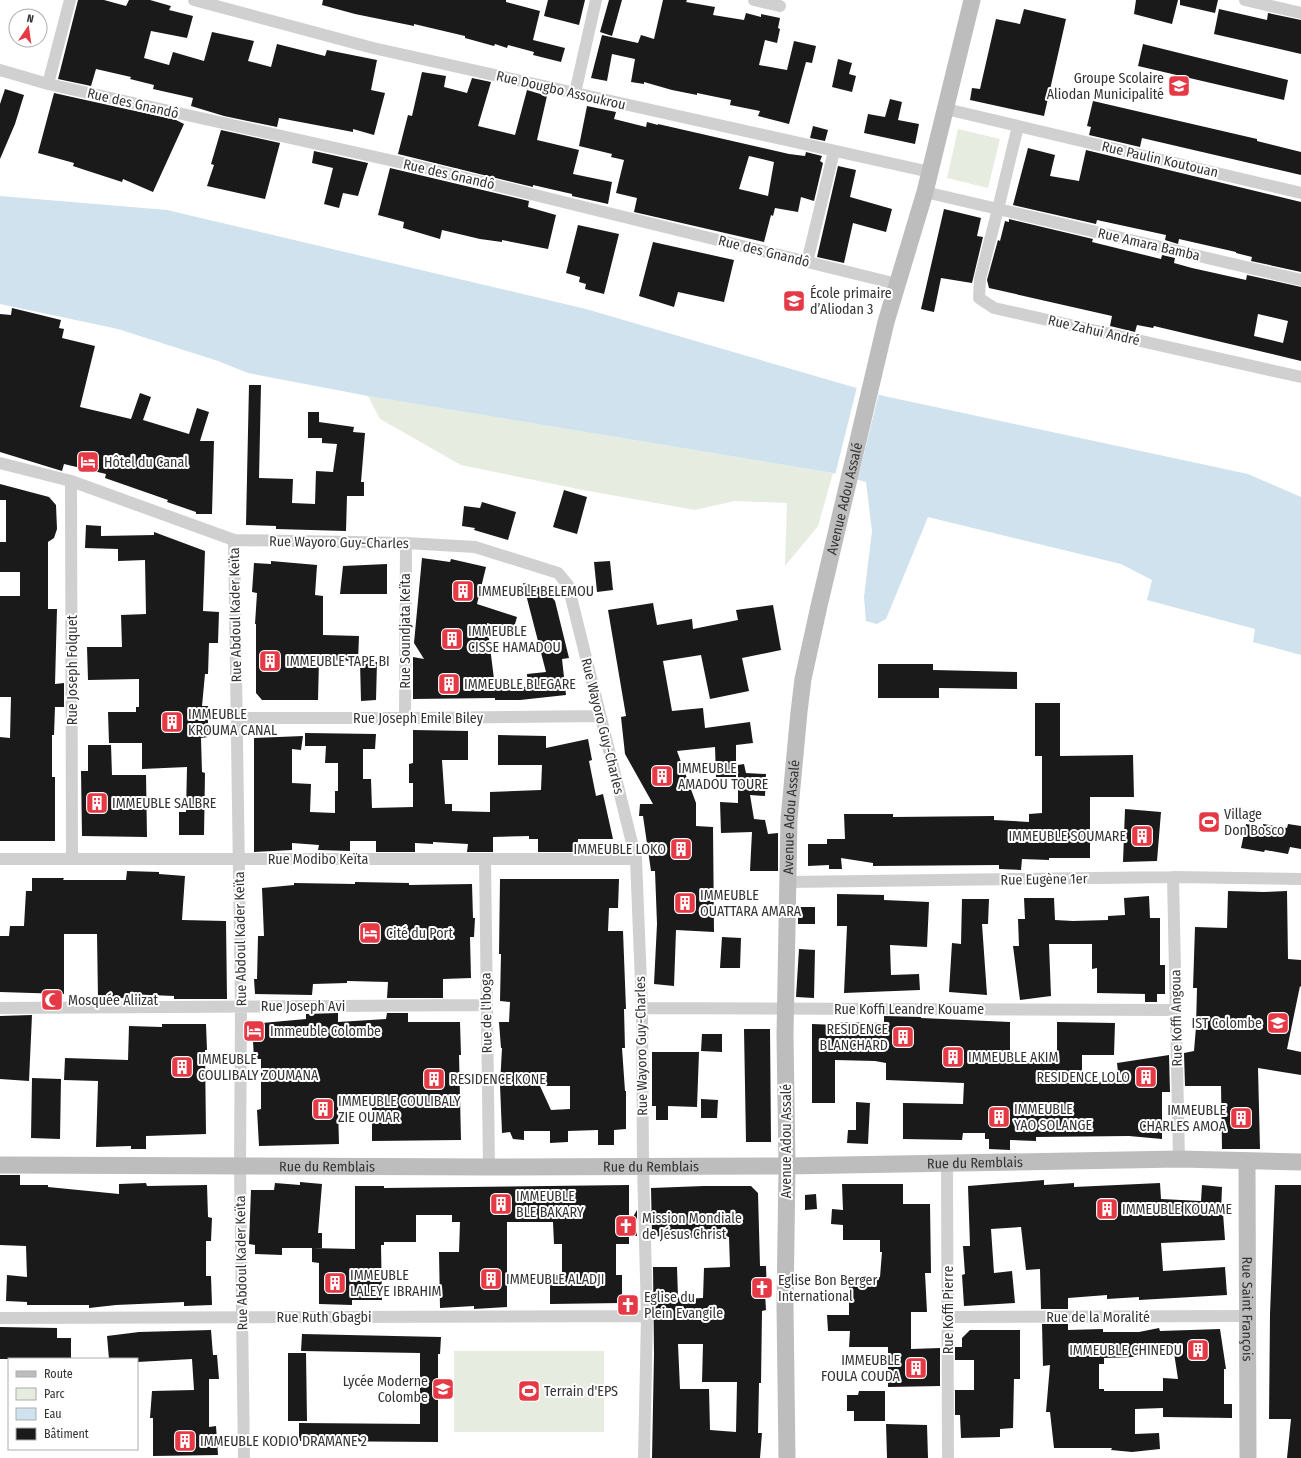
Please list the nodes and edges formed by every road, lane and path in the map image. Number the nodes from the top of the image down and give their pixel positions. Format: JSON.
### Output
{"nodes":[{"id":1,"x":70,"y":0,"type":"edge"},
{"id":2,"x":194,"y":0,"type":"edge"},
{"id":3,"x":596,"y":0,"type":"edge"},
{"id":4,"x":754,"y":0,"type":"edge"},
{"id":5,"x":972,"y":0,"type":"edge"},
{"id":6,"x":1245,"y":0,"type":"edge"},
{"id":7,"x":780,"y":6,"type":"dead end"},
{"id":8,"x":1301,"y":13,"type":"edge"},
{"id":9,"x":0,"y":70,"type":"edge"},
{"id":10,"x":48,"y":84,"type":"junction"},
{"id":11,"x":575,"y":93,"type":"junction"},
{"id":12,"x":946,"y":109,"type":"junction"},
{"id":13,"x":1018,"y":126,"type":"junction"},
{"id":14,"x":834,"y":151,"type":"junction"},
{"id":15,"x":930,"y":172,"type":"junction"},
{"id":16,"x":925,"y":192,"type":"junction"},
{"id":17,"x":1301,"y":193,"type":"edge"},
{"id":18,"x":998,"y":209,"type":"junction"},
{"id":19,"x":807,"y":262,"type":"junction"},
{"id":20,"x":1301,"y":280,"type":"edge"},
{"id":21,"x":897,"y":284,"type":"junction"},
{"id":22,"x":1301,"y":377,"type":"edge"},
{"id":23,"x":0,"y":463,"type":"edge"},
{"id":24,"x":71,"y":481,"type":"junction"},
{"id":25,"x":234,"y":540,"type":"junction"},
{"id":26,"x":406,"y":543,"type":"junction"},
{"id":27,"x":600,"y":716,"type":"junction"},
{"id":28,"x":237,"y":718,"type":"junction"},
{"id":29,"x":405,"y":718,"type":"junction"},
{"id":30,"x":72,"y":858,"type":"junction"},
{"id":31,"x":484,"y":858,"type":"junction"},
{"id":32,"x":636,"y":858,"type":"junction"},
{"id":33,"x":0,"y":859,"type":"edge"},
{"id":34,"x":239,"y":860,"type":"junction"},
{"id":35,"x":1173,"y":877,"type":"junction"},
{"id":36,"x":1301,"y":879,"type":"edge"},
{"id":37,"x":788,"y":882,"type":"junction"},
{"id":38,"x":486,"y":1005,"type":"junction"},
{"id":39,"x":241,"y":1006,"type":"junction"},
{"id":40,"x":0,"y":1008,"type":"edge"},
{"id":41,"x":642,"y":1008,"type":"junction"},
{"id":42,"x":786,"y":1009,"type":"junction"},
{"id":43,"x":1176,"y":1010,"type":"junction"},
{"id":44,"x":1179,"y":1159,"type":"junction"},
{"id":45,"x":1247,"y":1161,"type":"junction"},
{"id":46,"x":1301,"y":1162,"type":"edge"},
{"id":47,"x":947,"y":1163,"type":"junction"},
{"id":48,"x":0,"y":1165,"type":"edge"},
{"id":49,"x":643,"y":1165,"type":"junction"},
{"id":50,"x":787,"y":1166,"type":"junction"},
{"id":51,"x":240,"y":1167,"type":"junction"},
{"id":52,"x":489,"y":1167,"type":"junction"},
{"id":53,"x":647,"y":1316,"type":"junction"},
{"id":54,"x":1248,"y":1316,"type":"junction"},
{"id":55,"x":242,"y":1317,"type":"junction"},
{"id":56,"x":948,"y":1317,"type":"junction"},
{"id":57,"x":0,"y":1318,"type":"edge"},
{"id":58,"x":244,"y":1458,"type":"edge"},
{"id":59,"x":644,"y":1458,"type":"edge"},
{"id":60,"x":787,"y":1458,"type":"edge"},
{"id":61,"x":948,"y":1458,"type":"edge"},
{"id":62,"x":1248,"y":1458,"type":"edge"}],
"edges":[{"from":1,"to":10,"type":"street"},
{"from":2,"to":11,"type":"street","name":"Rue Dougbo Assoukrou"},
{"from":3,"to":11,"type":"street"},
{"from":4,"to":7,"type":"street"},
{"from":5,"to":12,"type":"street","name":"Avenue Adou Assalé"},
{"from":6,"to":8,"type":"street"},
{"from":9,"to":10,"type":"street","name":"Rue des Gnandô"},
{"from":10,"to":19,"type":"street","name":"Rue des Gnandô"},
{"from":11,"to":14,"type":"street","name":"Rue Dougbo Assoukrou"},
{"from":12,"to":13,"type":"street","name":"Rue Paulin Koutouan"},
{"from":12,"to":15,"type":"street","name":"Avenue Adou Assalé"},
{"from":13,"to":17,"type":"street","name":"Rue Paulin Koutouan"},
{"from":13,"to":18,"type":"street"},
{"from":14,"to":15,"type":"street","name":"Rue Dougbo Assoukrou"},
{"from":14,"to":19,"type":"street"},
{"from":15,"to":16,"type":"street","name":"Avenue Adou Assalé"},
{"from":16,"to":18,"type":"street","name":"Rue Amara Bamba"},
{"from":16,"to":21,"type":"street","name":"Avenue Adou Assalé"},
{"from":18,"to":20,"type":"street","name":"Rue Amara Bamba"},
{"from":18,"to":22,"type":"street","name":"Rue Zahui André"},
{"from":19,"to":21,"type":"street","name":"Rue des Gnandô"},
{"from":21,"to":37,"type":"street","name":"Avenue Adou Assalé"},
{"from":23,"to":24,"type":"street","name":"Rue Wayoro Guy-Charles"},
{"from":24,"to":25,"type":"street","name":"Rue Wayoro Guy-Charles"},
{"from":24,"to":30,"type":"street","name":"Rue Joseph Folquet"},
{"from":25,"to":26,"type":"street","name":"Rue Wayoro Guy-Charles"},
{"from":25,"to":28,"type":"street","name":"Rue Abdoul Kader Keïta"},
{"from":26,"to":27,"type":"street","name":"Rue Wayoro Guy-Charles"},
{"from":26,"to":29,"type":"street","name":"Rue Soundjata Keïta"},
{"from":27,"to":29,"type":"street","name":"Rue Joseph Emile Biley"},
{"from":27,"to":32,"type":"street","name":"Rue Wayoro Guy-Charles"},
{"from":28,"to":29,"type":"street","name":"Rue Joseph Emile Biley"},
{"from":28,"to":34,"type":"street","name":"Rue Abdoul Kader Keïta"},
{"from":30,"to":33,"type":"street","name":"Rue Modibo Keïta"},
{"from":30,"to":34,"type":"street","name":"Rue Modibo Keïta"},
{"from":31,"to":32,"type":"street","name":"Rue Modibo Keïta"},
{"from":31,"to":34,"type":"street","name":"Rue Modibo Keïta"},
{"from":31,"to":38,"type":"street","name":"Rue de l'Iboga"},
{"from":32,"to":41,"type":"street","name":"Rue Wayoro Guy-Charles"},
{"from":34,"to":39,"type":"street","name":"Rue Abdoul Kader Keïta"},
{"from":35,"to":36,"type":"street","name":"Rue Eugène 1er"},
{"from":35,"to":37,"type":"street","name":"Rue Eugène 1er"},
{"from":35,"to":43,"type":"street","name":"Rue Koffi Angoua"},
{"from":37,"to":42,"type":"street","name":"Avenue Adou Assalé"},
{"from":38,"to":39,"type":"street","name":"Rue Joseph Avi"},
{"from":38,"to":52,"type":"street","name":"Rue de l'Iboga"},
{"from":39,"to":40,"type":"street","name":"Rue Joseph Avi"},
{"from":39,"to":51,"type":"street","name":"Rue Abdoul Kader Keïta"},
{"from":41,"to":42,"type":"street","name":"Rue Koffi Leandre Kouame"},
{"from":41,"to":49,"type":"street","name":"Rue Wayoro Guy-Charles"},
{"from":42,"to":43,"type":"street","name":"Rue Koffi Leandre Kouame"},
{"from":42,"to":50,"type":"street","name":"Avenue Adou Assalé"},
{"from":43,"to":44,"type":"street","name":"Rue Koffi Angoua"},
{"from":44,"to":45,"type":"street","name":"Rue du Remblais"},
{"from":44,"to":47,"type":"street","name":"Rue du Remblais"},
{"from":45,"to":46,"type":"street","name":"Rue du Remblais"},
{"from":45,"to":54,"type":"street","name":"Rue Saint François"},
{"from":47,"to":50,"type":"street","name":"Rue du Remblais"},
{"from":47,"to":56,"type":"street","name":"Rue Koffi Pierre"},
{"from":48,"to":51,"type":"street","name":"Rue du Remblais"},
{"from":49,"to":50,"type":"street","name":"Rue du Remblais"},
{"from":49,"to":52,"type":"street","name":"Rue du Remblais"},
{"from":49,"to":53,"type":"street","name":"Rue Wayoro Guy-Charles"},
{"from":50,"to":60,"type":"street","name":"Avenue Adou Assalé"},
{"from":51,"to":52,"type":"street","name":"Rue du Remblais"},
{"from":51,"to":55,"type":"street","name":"Rue Abdoul Kader Keïta"},
{"from":53,"to":55,"type":"street","name":"Rue Ruth Gbagbi"},
{"from":53,"to":59,"type":"street","name":"Rue Wayoro Guy-Charles"},
{"from":54,"to":56,"type":"street","name":"Rue de la Moralité"},
{"from":54,"to":62,"type":"street","name":"Rue Saint François"},
{"from":55,"to":57,"type":"street","name":"Rue Ruth Gbagbi"},
{"from":55,"to":58,"type":"street","name":"Rue Abdoul Kader Keïta"},
{"from":56,"to":61,"type":"street","name":"Rue Koffi Pierre"}]}
